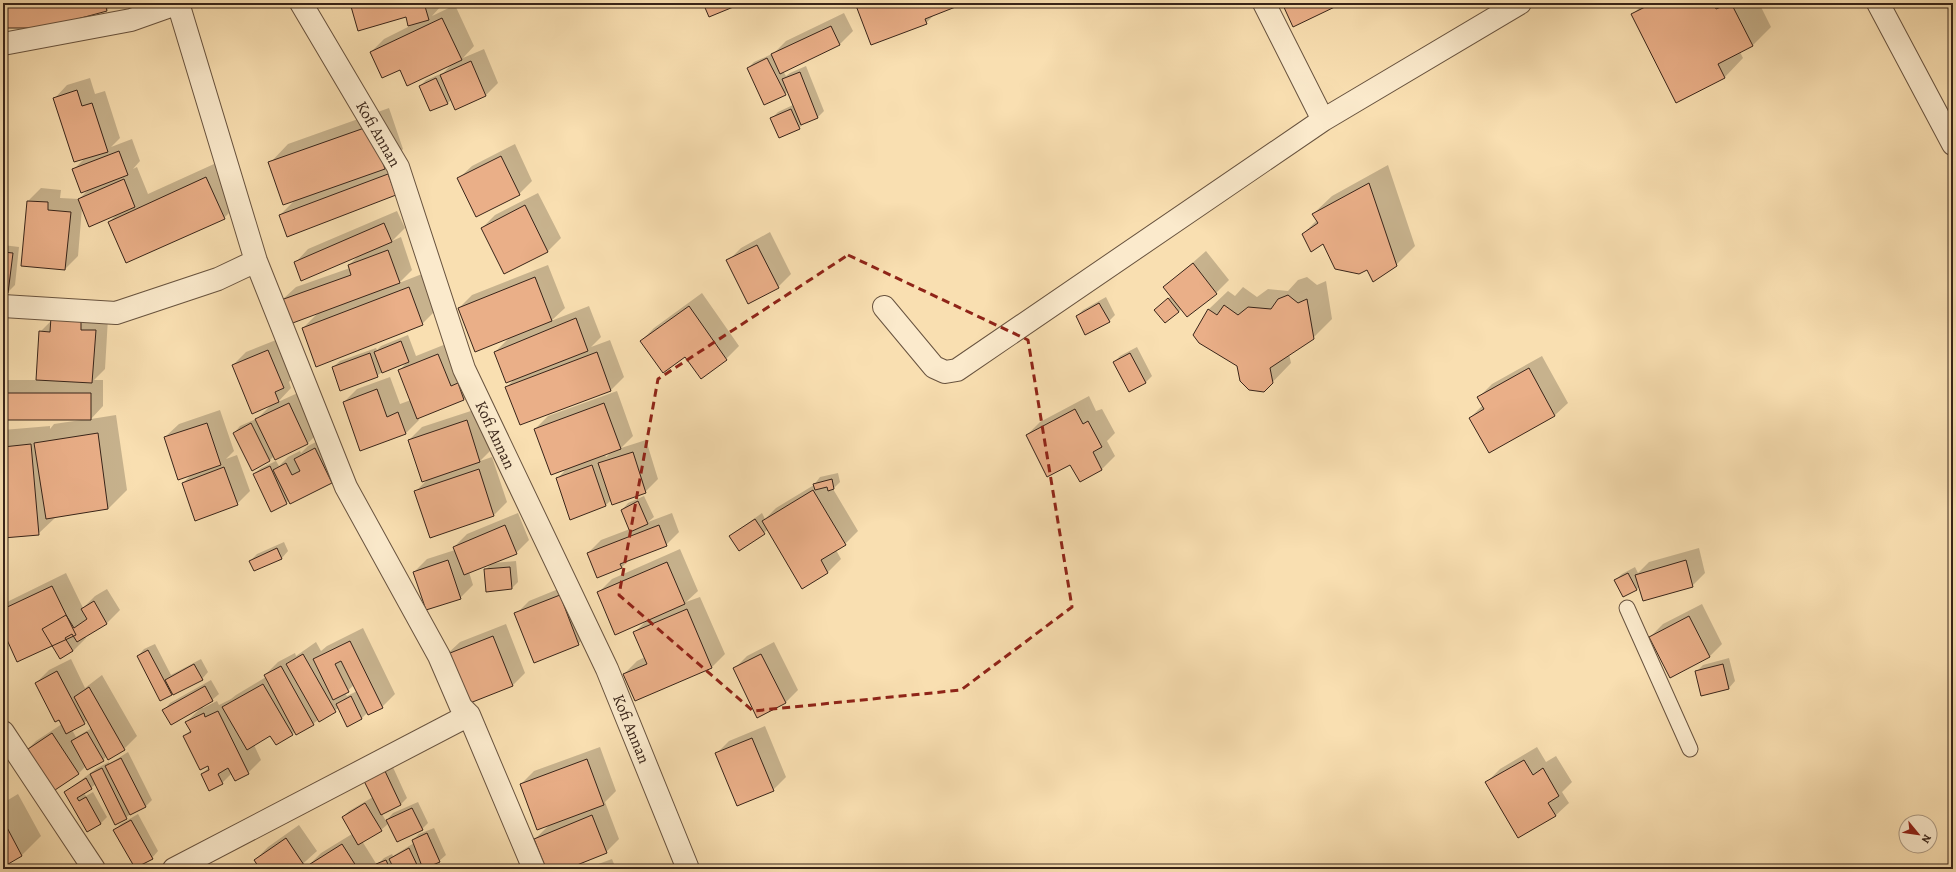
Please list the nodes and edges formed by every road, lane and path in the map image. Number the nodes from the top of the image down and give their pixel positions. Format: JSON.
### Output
{"nodes":[{"id":1,"x":179,"y":3,"type":"edge"},
{"id":2,"x":301,"y":3,"type":"edge"},
{"id":3,"x":1264,"y":3,"type":"edge"},
{"id":4,"x":1520,"y":3,"type":"edge"},
{"id":5,"x":1878,"y":3,"type":"edge"},
{"id":6,"x":3,"y":44,"type":"edge"},
{"id":7,"x":1323,"y":120,"type":"junction"},
{"id":8,"x":1953,"y":144,"type":"edge"},
{"id":9,"x":256,"y":261,"type":"junction"},
{"id":10,"x":3,"y":306,"type":"edge"},
{"id":11,"x":884,"y":307,"type":"dead end"},
{"id":12,"x":1627,"y":608,"type":"dead end"},
{"id":13,"x":468,"y":715,"type":"junction"},
{"id":14,"x":3,"y":732,"type":"edge"},
{"id":15,"x":1690,"y":749,"type":"dead end"},
{"id":16,"x":94,"y":869,"type":"edge"},
{"id":17,"x":174,"y":869,"type":"edge"},
{"id":18,"x":534,"y":869,"type":"edge"},
{"id":19,"x":688,"y":869,"type":"edge"}],
"edges":[{"from":1,"to":6,"type":"street"},
{"from":1,"to":9,"type":"street"},
{"from":2,"to":19,"type":"street","name":"Kofi Annan"},
{"from":3,"to":7,"type":"street"},
{"from":4,"to":7,"type":"street"},
{"from":5,"to":8,"type":"street"},
{"from":7,"to":11,"type":"street"},
{"from":9,"to":10,"type":"street"},
{"from":9,"to":13,"type":"street"},
{"from":12,"to":15,"type":"lane"},
{"from":13,"to":17,"type":"street"},
{"from":13,"to":18,"type":"street"},
{"from":14,"to":16,"type":"street"}]}
